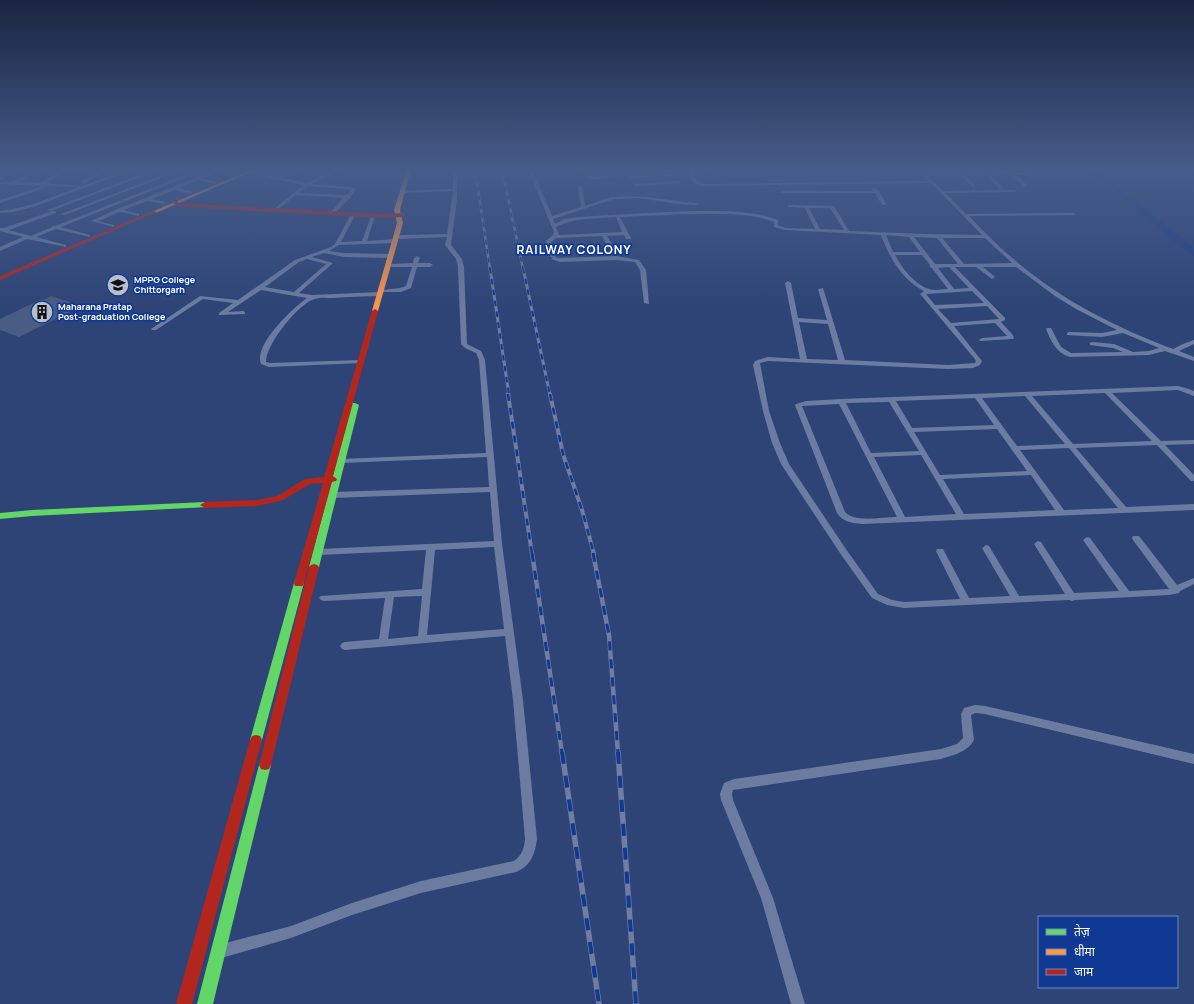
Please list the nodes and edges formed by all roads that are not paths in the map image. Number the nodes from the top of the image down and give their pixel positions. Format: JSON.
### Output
{"nodes":[{"id":1,"x":353,"y":215,"type":"edge"},
{"id":2,"x":400,"y":215,"type":"edge"},
{"id":3,"x":39,"y":216,"type":"edge"},
{"id":4,"x":70,"y":216,"type":"edge"},
{"id":5,"x":83,"y":216,"type":"edge"},
{"id":6,"x":106,"y":216,"type":"edge"},
{"id":7,"x":135,"y":216,"type":"edge"},
{"id":8,"x":139,"y":216,"type":"edge"},
{"id":9,"x":373,"y":216,"type":"joint"},
{"id":10,"x":377,"y":216,"type":"edge"},
{"id":11,"x":452,"y":216,"type":"edge"},
{"id":12,"x":558,"y":216,"type":"edge"},
{"id":13,"x":640,"y":216,"type":"edge"},
{"id":14,"x":760,"y":216,"type":"edge"},
{"id":15,"x":811,"y":216,"type":"edge"},
{"id":16,"x":837,"y":216,"type":"edge"},
{"id":17,"x":968,"y":216,"type":"edge"},
{"id":18,"x":618,"y":217,"type":"junction"},
{"id":19,"x":78,"y":218,"type":"junction"},
{"id":20,"x":551,"y":218,"type":"joint"},
{"id":21,"x":93,"y":221,"type":"junction"},
{"id":22,"x":112,"y":226,"type":"junction"},
{"id":23,"x":554,"y":226,"type":"junction"},
{"id":24,"x":54,"y":227,"type":"junction"},
{"id":25,"x":2,"y":230,"type":"edge"},
{"id":26,"x":818,"y":230,"type":"junction"},
{"id":27,"x":847,"y":231,"type":"junction"},
{"id":28,"x":625,"y":233,"type":"junction"},
{"id":29,"x":604,"y":234,"type":"junction"},
{"id":30,"x":883,"y":234,"type":"junction"},
{"id":31,"x":448,"y":235,"type":"junction"},
{"id":32,"x":910,"y":235,"type":"junction"},
{"id":33,"x":88,"y":236,"type":"junction"},
{"id":34,"x":939,"y":236,"type":"junction"},
{"id":35,"x":28,"y":237,"type":"junction"},
{"id":36,"x":554,"y":237,"type":"junction"},
{"id":37,"x":988,"y":237,"type":"junction"},
{"id":38,"x":628,"y":238,"type":"dead end"},
{"id":39,"x":397,"y":239,"type":"junction"},
{"id":40,"x":338,"y":244,"type":"junction"},
{"id":41,"x":362,"y":244,"type":"junction"},
{"id":42,"x":64,"y":246,"type":"junction"},
{"id":43,"x":611,"y":248,"type":"dead end"},
{"id":44,"x":0,"y":249,"type":"edge"},
{"id":45,"x":325,"y":252,"type":"junction"},
{"id":46,"x":923,"y":253,"type":"junction"},
{"id":47,"x":892,"y":254,"type":"junction"},
{"id":48,"x":343,"y":255,"type":"junction"},
{"id":49,"x":358,"y":256,"type":"junction"},
{"id":50,"x":308,"y":258,"type":"junction"},
{"id":51,"x":416,"y":258,"type":"dead end"},
{"id":52,"x":391,"y":260,"type":"junction"},
{"id":53,"x":330,"y":263,"type":"junction"},
{"id":54,"x":415,"y":265,"type":"junction"},
{"id":55,"x":430,"y":265,"type":"dead end"},
{"id":56,"x":950,"y":265,"type":"junction"},
{"id":57,"x":962,"y":265,"type":"junction"},
{"id":58,"x":977,"y":265,"type":"junction"},
{"id":59,"x":1017,"y":265,"type":"junction"},
{"id":60,"x":932,"y":266,"type":"junction"},
{"id":61,"x":0,"y":274,"type":"edge"},
{"id":62,"x":992,"y":277,"type":"dead end"},
{"id":63,"x":0,"y":278,"type":"edge"},
{"id":64,"x":788,"y":283,"type":"dead end"},
{"id":65,"x":260,"y":288,"type":"junction"},
{"id":66,"x":821,"y":289,"type":"dead end"},
{"id":67,"x":973,"y":289,"type":"junction"},
{"id":68,"x":952,"y":290,"type":"junction"},
{"id":69,"x":381,"y":292,"type":"junction"},
{"id":70,"x":930,"y":292,"type":"junction"},
{"id":71,"x":295,"y":294,"type":"junction"},
{"id":72,"x":312,"y":297,"type":"junction"},
{"id":73,"x":238,"y":302,"type":"junction"},
{"id":74,"x":647,"y":303,"type":"dead end"},
{"id":75,"x":988,"y":304,"type":"junction"},
{"id":76,"x":934,"y":307,"type":"junction"},
{"id":77,"x":243,"y":313,"type":"dead end"},
{"id":78,"x":795,"y":320,"type":"junction"},
{"id":79,"x":830,"y":322,"type":"junction"},
{"id":80,"x":997,"y":322,"type":"junction"},
{"id":81,"x":949,"y":325,"type":"junction"},
{"id":82,"x":154,"y":329,"type":"dead end"},
{"id":83,"x":1049,"y":329,"type":"dead end"},
{"id":84,"x":1124,"y":331,"type":"junction"},
{"id":85,"x":1069,"y":334,"type":"dead end"},
{"id":86,"x":982,"y":340,"type":"dead end"},
{"id":87,"x":1194,"y":342,"type":"edge"},
{"id":88,"x":1092,"y":344,"type":"dead end"},
{"id":89,"x":1164,"y":349,"type":"junction"},
{"id":90,"x":1173,"y":352,"type":"junction"},
{"id":91,"x":1132,"y":354,"type":"junction"},
{"id":92,"x":1194,"y":359,"type":"edge"},
{"id":93,"x":804,"y":360,"type":"junction"},
{"id":94,"x":360,"y":362,"type":"junction"},
{"id":95,"x":842,"y":362,"type":"junction"},
{"id":96,"x":1107,"y":391,"type":"junction"},
{"id":97,"x":1027,"y":394,"type":"junction"},
{"id":98,"x":1194,"y":394,"type":"edge"},
{"id":99,"x":977,"y":396,"type":"junction"},
{"id":100,"x":891,"y":399,"type":"junction"},
{"id":101,"x":842,"y":401,"type":"junction"},
{"id":102,"x":1000,"y":427,"type":"junction"},
{"id":103,"x":910,"y":430,"type":"junction"},
{"id":104,"x":1194,"y":442,"type":"edge"},
{"id":105,"x":1159,"y":443,"type":"junction"},
{"id":106,"x":1070,"y":446,"type":"junction"},
{"id":107,"x":1015,"y":448,"type":"junction"},
{"id":108,"x":924,"y":453,"type":"junction"},
{"id":109,"x":490,"y":454,"type":"junction"},
{"id":110,"x":869,"y":455,"type":"junction"},
{"id":111,"x":341,"y":461,"type":"junction"},
{"id":112,"x":1033,"y":473,"type":"junction"},
{"id":113,"x":938,"y":477,"type":"junction"},
{"id":114,"x":326,"y":479,"type":"junction"},
{"id":115,"x":337,"y":479,"type":"junction"},
{"id":116,"x":1194,"y":479,"type":"edge"},
{"id":117,"x":493,"y":489,"type":"junction"},
{"id":118,"x":333,"y":495,"type":"junction"},
{"id":119,"x":1194,"y":507,"type":"edge"},
{"id":120,"x":1124,"y":510,"type":"junction"},
{"id":121,"x":1061,"y":512,"type":"junction"},
{"id":122,"x":0,"y":516,"type":"edge"},
{"id":123,"x":962,"y":517,"type":"junction"},
{"id":124,"x":902,"y":519,"type":"junction"},
{"id":125,"x":1136,"y":538,"type":"dead end"},
{"id":126,"x":1087,"y":540,"type":"dead end"},
{"id":127,"x":498,"y":544,"type":"junction"},
{"id":128,"x":1038,"y":544,"type":"dead end"},
{"id":129,"x":432,"y":547,"type":"junction"},
{"id":130,"x":986,"y":548,"type":"dead end"},
{"id":131,"x":940,"y":551,"type":"dead end"},
{"id":132,"x":319,"y":552,"type":"junction"},
{"id":133,"x":1194,"y":581,"type":"edge"},
{"id":134,"x":1176,"y":591,"type":"junction"},
{"id":135,"x":427,"y":592,"type":"junction"},
{"id":136,"x":390,"y":594,"type":"junction"},
{"id":137,"x":1128,"y":595,"type":"junction"},
{"id":138,"x":324,"y":598,"type":"dead end"},
{"id":139,"x":1072,"y":598,"type":"junction"},
{"id":140,"x":1018,"y":600,"type":"junction"},
{"id":141,"x":966,"y":602,"type":"junction"},
{"id":142,"x":509,"y":632,"type":"junction"},
{"id":143,"x":422,"y":640,"type":"junction"},
{"id":144,"x":383,"y":643,"type":"junction"},
{"id":145,"x":345,"y":646,"type":"dead end"},
{"id":146,"x":1194,"y":759,"type":"edge"},
{"id":147,"x":218,"y":952,"type":"junction"},
{"id":148,"x":184,"y":1004,"type":"edge"},
{"id":149,"x":205,"y":1004,"type":"edge"},
{"id":150,"x":798,"y":1004,"type":"edge"}],
"edges":[{"from":1,"to":40,"type":"street"},
{"from":2,"to":39,"type":"main road"},
{"from":3,"to":25,"type":"street"},
{"from":4,"to":19,"type":"street"},
{"from":5,"to":19,"type":"street"},
{"from":6,"to":21,"type":"street"},
{"from":7,"to":22,"type":"main road"},
{"from":8,"to":63,"type":"main road"},
{"from":9,"to":10,"type":"main road"},
{"from":9,"to":41,"type":"street"},
{"from":11,"to":31,"type":"street"},
{"from":12,"to":20,"type":"street"},
{"from":13,"to":18,"type":"street"},
{"from":14,"to":26,"type":"street"},
{"from":15,"to":26,"type":"street"},
{"from":16,"to":27,"type":"street"},
{"from":17,"to":37,"type":"street"},
{"from":18,"to":23,"type":"street"},
{"from":18,"to":28,"type":"street"},
{"from":19,"to":21,"type":"street"},
{"from":19,"to":24,"type":"street"},
{"from":20,"to":23,"type":"street"},
{"from":21,"to":22,"type":"street"},
{"from":22,"to":33,"type":"main road"},
{"from":23,"to":36,"type":"street"},
{"from":24,"to":33,"type":"street"},
{"from":24,"to":35,"type":"street"},
{"from":25,"to":35,"type":"street"},
{"from":26,"to":27,"type":"street"},
{"from":27,"to":30,"type":"street"},
{"from":28,"to":29,"type":"street"},
{"from":28,"to":38,"type":"street"},
{"from":29,"to":36,"type":"street"},
{"from":29,"to":43,"type":"street"},
{"from":30,"to":32,"type":"street"},
{"from":30,"to":47,"type":"street"},
{"from":31,"to":39,"type":"street"},
{"from":31,"to":109,"type":"street"},
{"from":32,"to":34,"type":"street"},
{"from":32,"to":46,"type":"street"},
{"from":33,"to":42,"type":"main road"},
{"from":34,"to":37,"type":"street"},
{"from":34,"to":57,"type":"street"},
{"from":35,"to":42,"type":"street"},
{"from":35,"to":44,"type":"street"},
{"from":36,"to":74,"type":"street"},
{"from":37,"to":59,"type":"street"},
{"from":39,"to":41,"type":"street"},
{"from":39,"to":52,"type":"main road"},
{"from":40,"to":41,"type":"street"},
{"from":40,"to":45,"type":"street"},
{"from":41,"to":49,"type":"street"},
{"from":42,"to":61,"type":"main road"},
{"from":45,"to":48,"type":"street"},
{"from":45,"to":50,"type":"street"},
{"from":46,"to":47,"type":"street"},
{"from":46,"to":60,"type":"street"},
{"from":47,"to":70,"type":"street"},
{"from":48,"to":49,"type":"street"},
{"from":48,"to":53,"type":"street"},
{"from":49,"to":52,"type":"street"},
{"from":50,"to":53,"type":"street"},
{"from":50,"to":65,"type":"street"},
{"from":51,"to":54,"type":"street"},
{"from":52,"to":54,"type":"street"},
{"from":52,"to":69,"type":"main road"},
{"from":53,"to":71,"type":"street"},
{"from":54,"to":55,"type":"street"},
{"from":54,"to":69,"type":"street"},
{"from":56,"to":57,"type":"street"},
{"from":56,"to":60,"type":"street"},
{"from":56,"to":67,"type":"street"},
{"from":57,"to":58,"type":"street"},
{"from":58,"to":59,"type":"street"},
{"from":58,"to":62,"type":"street"},
{"from":59,"to":84,"type":"street"},
{"from":60,"to":68,"type":"street"},
{"from":64,"to":78,"type":"street"},
{"from":65,"to":71,"type":"street"},
{"from":65,"to":73,"type":"street"},
{"from":66,"to":79,"type":"street"},
{"from":67,"to":68,"type":"street"},
{"from":67,"to":75,"type":"street"},
{"from":68,"to":70,"type":"street"},
{"from":69,"to":72,"type":"street"},
{"from":69,"to":94,"type":"main road"},
{"from":69,"to":111,"type":"main road"},
{"from":70,"to":76,"type":"street"},
{"from":71,"to":72,"type":"street"},
{"from":72,"to":94,"type":"street"},
{"from":73,"to":77,"type":"street"},
{"from":73,"to":82,"type":"street"},
{"from":75,"to":76,"type":"street"},
{"from":75,"to":80,"type":"street"},
{"from":76,"to":81,"type":"street"},
{"from":78,"to":79,"type":"street"},
{"from":78,"to":93,"type":"street"},
{"from":79,"to":95,"type":"street"},
{"from":80,"to":81,"type":"street"},
{"from":80,"to":86,"type":"street"},
{"from":81,"to":95,"type":"street"},
{"from":83,"to":91,"type":"street"},
{"from":84,"to":85,"type":"street"},
{"from":84,"to":89,"type":"street"},
{"from":87,"to":90,"type":"street"},
{"from":88,"to":91,"type":"street"},
{"from":89,"to":90,"type":"street"},
{"from":89,"to":91,"type":"street"},
{"from":90,"to":92,"type":"street"},
{"from":93,"to":95,"type":"street"},
{"from":93,"to":141,"type":"street"},
{"from":94,"to":114,"type":"main road"},
{"from":96,"to":97,"type":"street"},
{"from":96,"to":98,"type":"street"},
{"from":96,"to":105,"type":"street"},
{"from":97,"to":99,"type":"street"},
{"from":97,"to":106,"type":"street"},
{"from":99,"to":100,"type":"street"},
{"from":99,"to":102,"type":"street"},
{"from":100,"to":101,"type":"street"},
{"from":100,"to":103,"type":"street"},
{"from":101,"to":110,"type":"street"},
{"from":101,"to":124,"type":"street"},
{"from":102,"to":103,"type":"street"},
{"from":102,"to":107,"type":"street"},
{"from":103,"to":108,"type":"street"},
{"from":104,"to":105,"type":"street"},
{"from":105,"to":106,"type":"street"},
{"from":105,"to":116,"type":"street"},
{"from":106,"to":107,"type":"street"},
{"from":106,"to":120,"type":"street"},
{"from":107,"to":112,"type":"street"},
{"from":108,"to":110,"type":"street"},
{"from":108,"to":113,"type":"street"},
{"from":109,"to":111,"type":"street"},
{"from":109,"to":117,"type":"street"},
{"from":110,"to":124,"type":"street"},
{"from":111,"to":115,"type":"main road"},
{"from":112,"to":113,"type":"street"},
{"from":112,"to":121,"type":"street"},
{"from":113,"to":123,"type":"street"},
{"from":114,"to":115,"type":"main road"},
{"from":114,"to":122,"type":"main road"},
{"from":114,"to":148,"type":"main road"},
{"from":115,"to":118,"type":"main road"},
{"from":117,"to":118,"type":"street"},
{"from":117,"to":127,"type":"street"},
{"from":118,"to":132,"type":"main road"},
{"from":119,"to":120,"type":"street"},
{"from":120,"to":121,"type":"street"},
{"from":121,"to":123,"type":"street"},
{"from":123,"to":124,"type":"street"},
{"from":125,"to":134,"type":"street"},
{"from":126,"to":137,"type":"street"},
{"from":127,"to":129,"type":"street"},
{"from":127,"to":142,"type":"street"},
{"from":128,"to":139,"type":"street"},
{"from":129,"to":132,"type":"street"},
{"from":129,"to":135,"type":"street"},
{"from":130,"to":140,"type":"street"},
{"from":131,"to":141,"type":"street"},
{"from":132,"to":147,"type":"main road"},
{"from":133,"to":134,"type":"street"},
{"from":134,"to":137,"type":"street"},
{"from":135,"to":136,"type":"street"},
{"from":135,"to":143,"type":"street"},
{"from":136,"to":138,"type":"street"},
{"from":136,"to":144,"type":"street"},
{"from":137,"to":139,"type":"street"},
{"from":139,"to":140,"type":"street"},
{"from":140,"to":141,"type":"street"},
{"from":142,"to":143,"type":"street"},
{"from":142,"to":147,"type":"street"},
{"from":143,"to":144,"type":"street"},
{"from":144,"to":145,"type":"street"},
{"from":146,"to":150,"type":"street"},
{"from":147,"to":149,"type":"main road"}]}
